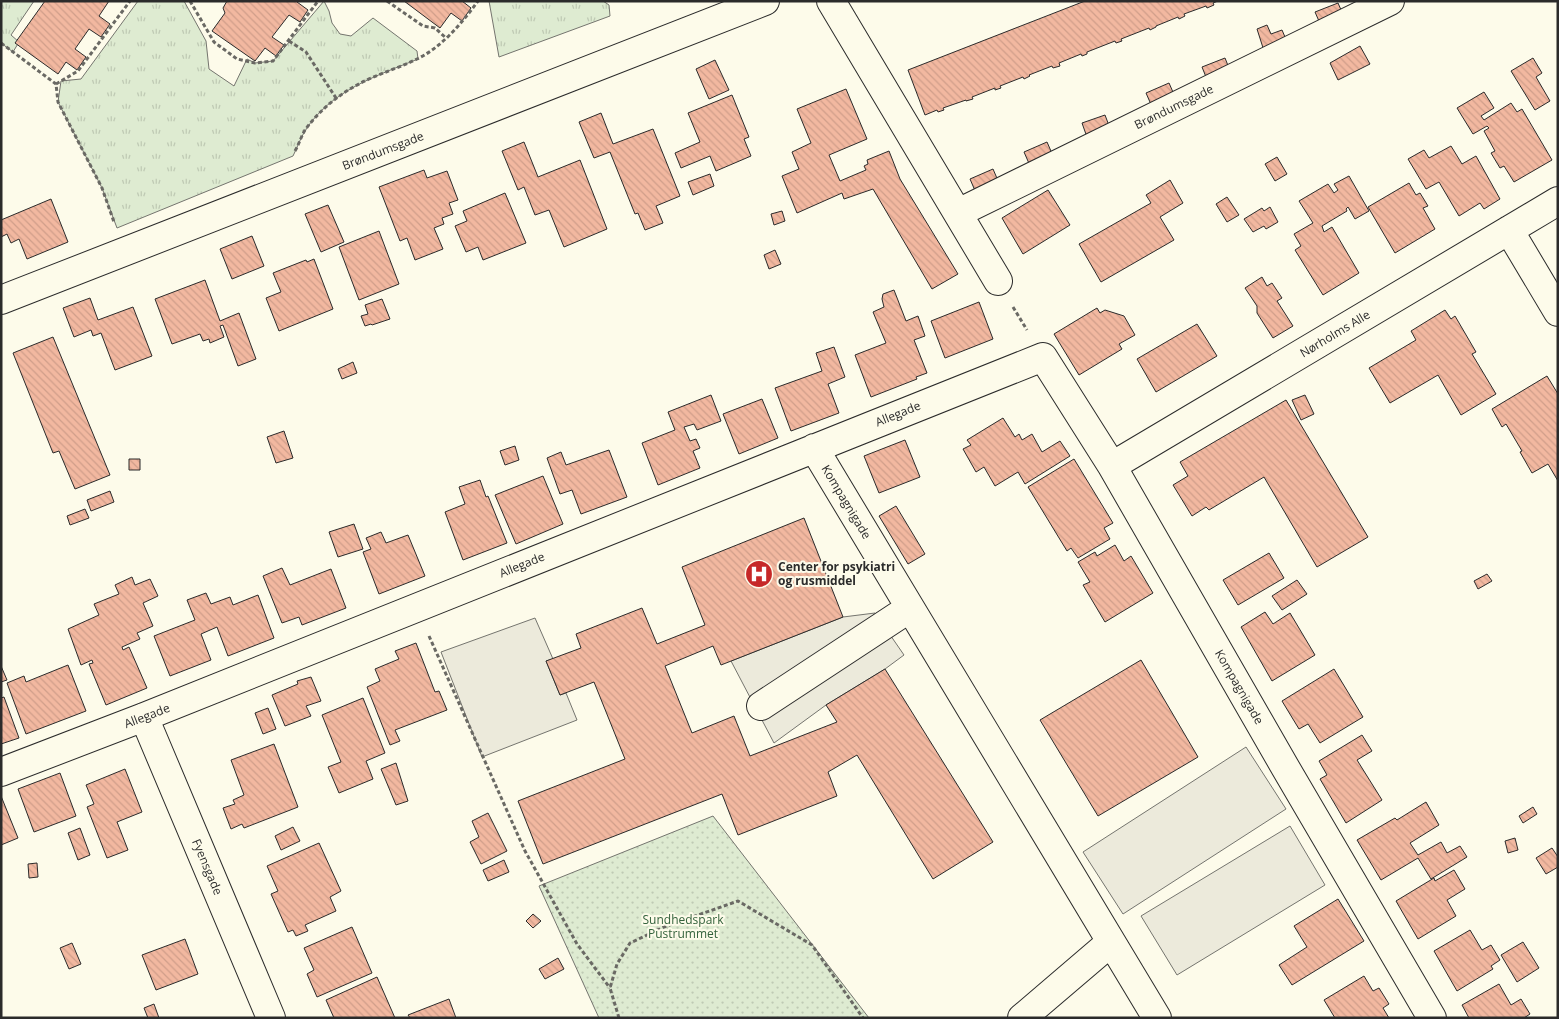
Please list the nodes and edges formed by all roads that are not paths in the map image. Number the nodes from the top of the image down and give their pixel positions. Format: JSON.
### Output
{"nodes":[{"id":1,"x":765,"y":1,"type":"edge"},
{"id":2,"x":831,"y":1,"type":"edge"},
{"id":3,"x":1390,"y":1,"type":"edge"},
{"id":4,"x":1558,"y":201,"type":"edge"},
{"id":5,"x":958,"y":213,"type":"junction"},
{"id":6,"x":1509,"y":230,"type":"junction"},
{"id":7,"x":998,"y":281,"type":"road end"},
{"id":8,"x":1,"y":300,"type":"edge"},
{"id":9,"x":1558,"y":312,"type":"edge"},
{"id":10,"x":1043,"y":357,"type":"joint"},
{"id":11,"x":814,"y":448,"type":"junction"},
{"id":12,"x":1112,"y":466,"type":"junction"},
{"id":13,"x":910,"y":608,"type":"junction"},
{"id":14,"x":761,"y":706,"type":"dead end"},
{"id":15,"x":144,"y":717,"type":"junction"},
{"id":16,"x":1,"y":772,"type":"edge"},
{"id":17,"x":1111,"y":942,"type":"junction"},
{"id":18,"x":271,"y":1018,"type":"edge"},
{"id":19,"x":1022,"y":1018,"type":"edge"},
{"id":20,"x":1158,"y":1018,"type":"edge"},
{"id":21,"x":1432,"y":1018,"type":"edge"}],
"edges":[{"from":1,"to":8,"type":"street","name":"Brøndumsgade"},
{"from":2,"to":5,"type":"street"},
{"from":3,"to":5,"type":"street","name":"Brøndumsgade"},
{"from":4,"to":6,"type":"street","name":"Nørholms Alle"},
{"from":5,"to":7,"type":"street"},
{"from":6,"to":9,"type":"street"},
{"from":6,"to":12,"type":"street","name":"Nørholms Alle"},
{"from":10,"to":11,"type":"street","name":"Allegade"},
{"from":10,"to":12,"type":"street","name":"Kompagnigade"},
{"from":11,"to":13,"type":"street","name":"Kompagnigade"},
{"from":11,"to":15,"type":"street","name":"Allegade"},
{"from":12,"to":21,"type":"street","name":"Kompagnigade"},
{"from":13,"to":14,"type":"street"},
{"from":13,"to":17,"type":"street","name":"Kompagnigade"},
{"from":15,"to":16,"type":"street","name":"Allegade"},
{"from":15,"to":18,"type":"street","name":"Fyensgade"},
{"from":17,"to":19,"type":"street"},
{"from":17,"to":20,"type":"street","name":"Kompagnigade"}]}
